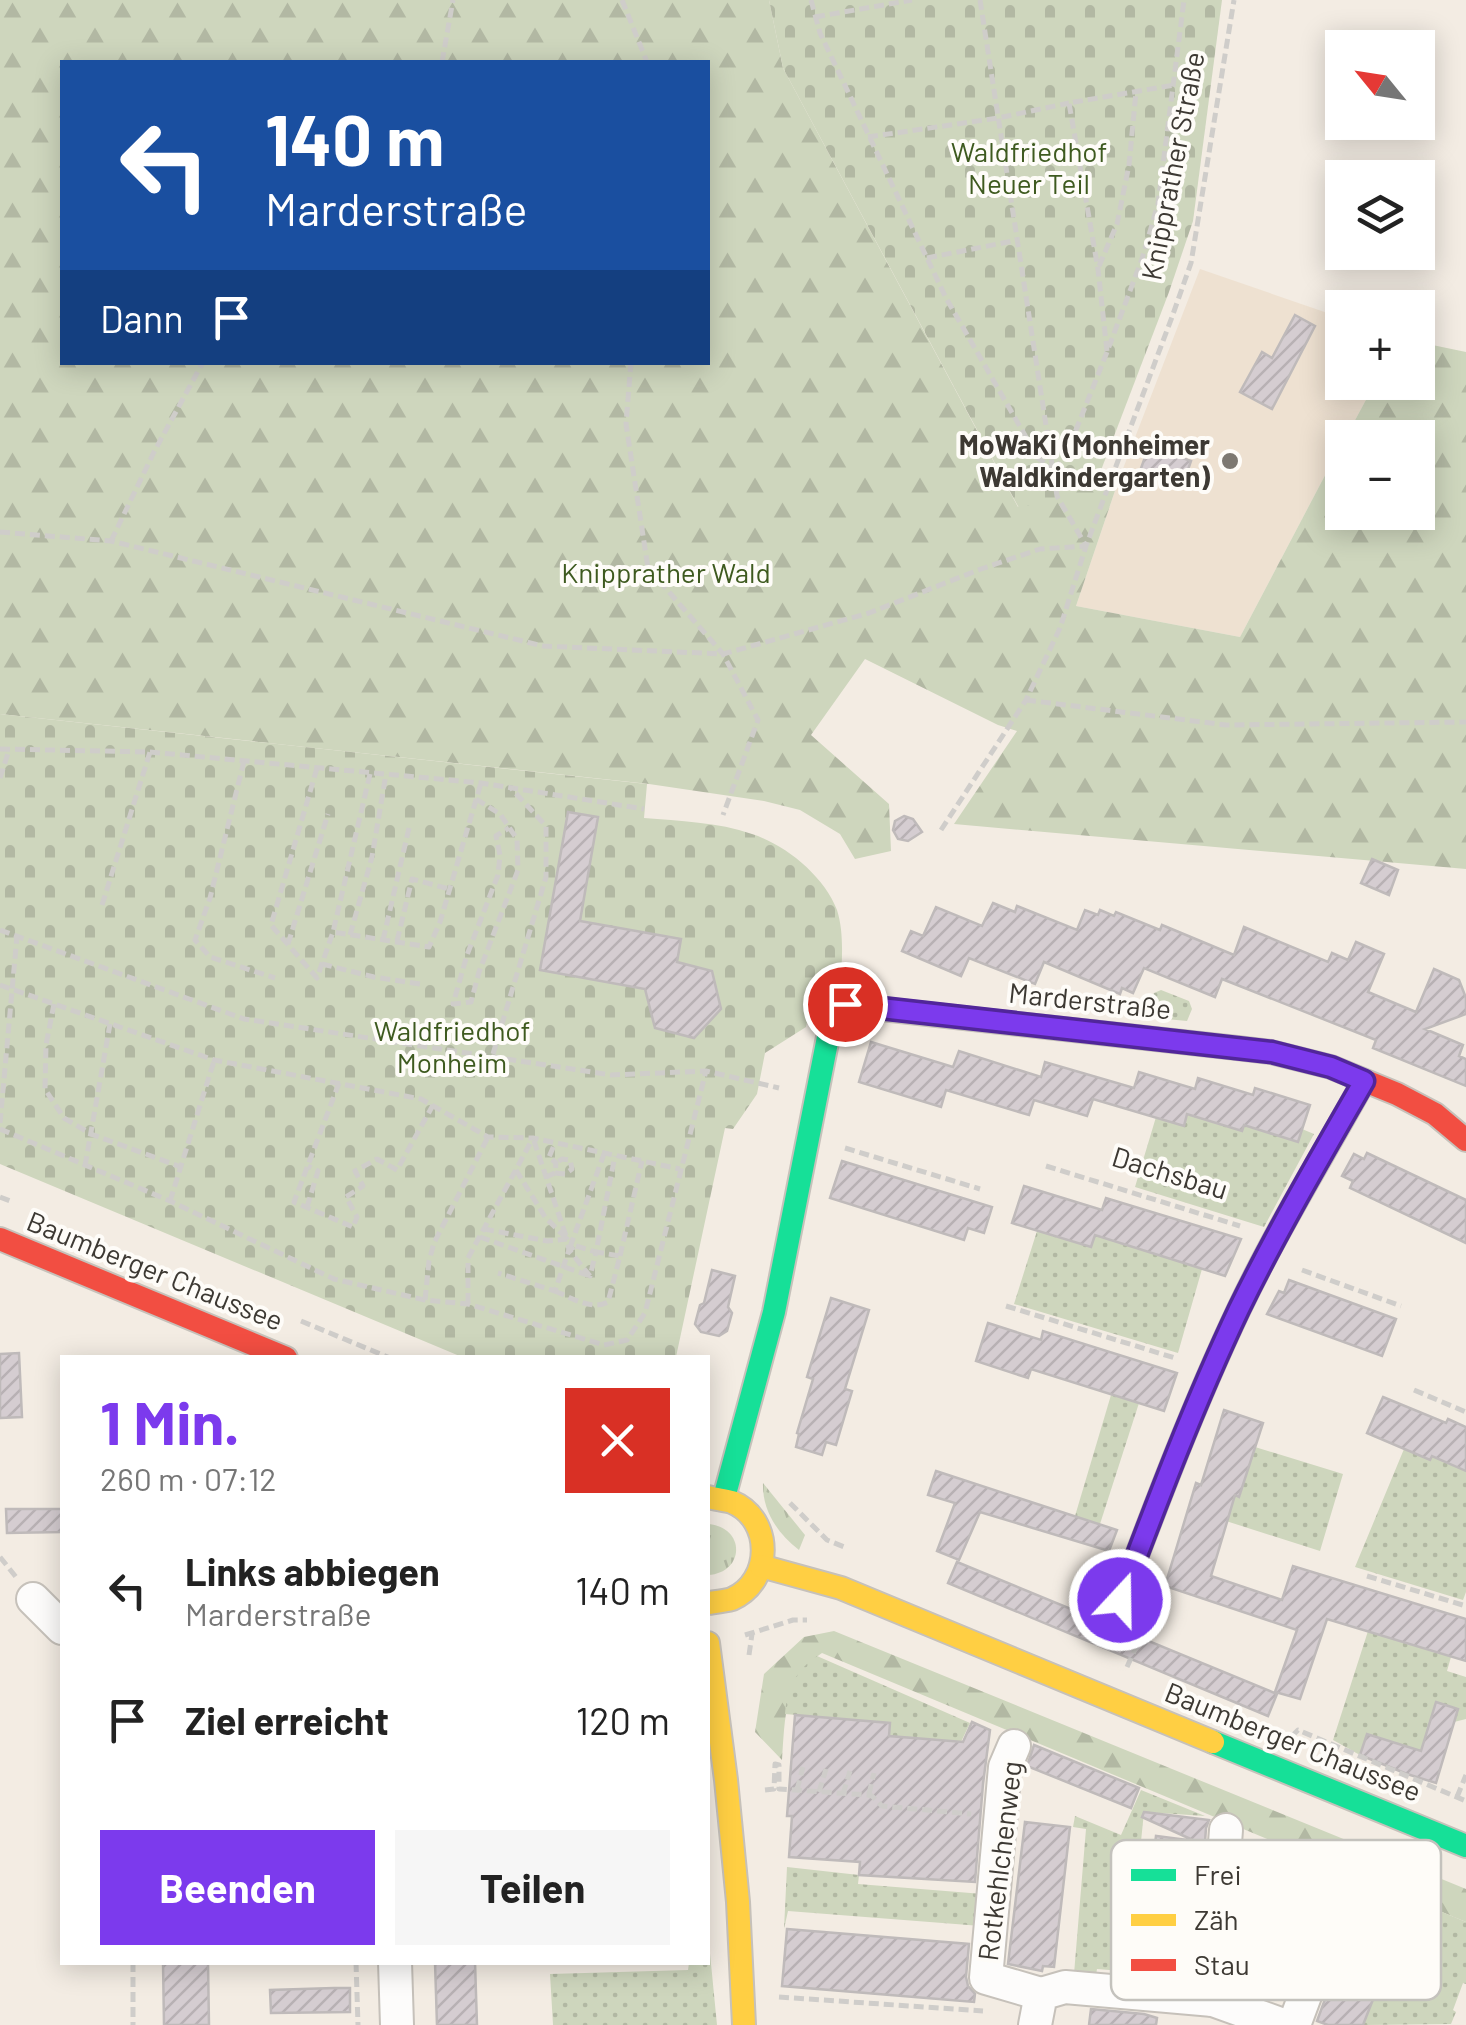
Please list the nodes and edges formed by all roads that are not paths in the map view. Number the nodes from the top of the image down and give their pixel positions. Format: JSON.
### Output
{"nodes":[{"id":1,"x":1364,"y":1081,"type":"junction"},
{"id":2,"x":1466,"y":1140,"type":"edge"},
{"id":3,"x":0,"y":1240,"type":"edge"},
{"id":4,"x":279,"y":1355,"type":"edge"},
{"id":5,"x":716,"y":1498,"type":"edge"},
{"id":6,"x":761,"y":1566,"type":"junction"},
{"id":7,"x":33,"y":1599,"type":"dead end"},
{"id":8,"x":710,"y":1603,"type":"edge"},
{"id":9,"x":1151,"y":1612,"type":"dead end"},
{"id":10,"x":60,"y":1626,"type":"edge"},
{"id":11,"x":710,"y":1659,"type":"edge"},
{"id":12,"x":1014,"y":1746,"type":"dead end"},
{"id":13,"x":1226,"y":1830,"type":"dead end"},
{"id":14,"x":1225,"y":1840,"type":"edge"},
{"id":15,"x":1466,"y":1846,"type":"edge"},
{"id":16,"x":395,"y":1965,"type":"edge"},
{"id":17,"x":1111,"y":1991,"type":"edge"},
{"id":18,"x":1213,"y":2000,"type":"edge"},
{"id":19,"x":1303,"y":2000,"type":"edge"},
{"id":20,"x":1037,"y":2011,"type":"edge"},
{"id":21,"x":397,"y":2025,"type":"edge"},
{"id":22,"x":744,"y":2025,"type":"edge"},
{"id":23,"x":1284,"y":2025,"type":"edge"},
{"id":24,"x":1294,"y":2025,"type":"edge"}],
"edges":[{"from":1,"to":2,"type":"street","name":"Marderstraße"},
{"from":1,"to":5,"type":"street","name":"Marderstraße"},
{"from":1,"to":9,"type":"street"},
{"from":3,"to":4,"type":"street","name":"Baumberger Chaussee"},
{"from":5,"to":6,"type":"street"},
{"from":6,"to":8,"type":"street"},
{"from":6,"to":15,"type":"street","name":"Baumberger Chaussee"},
{"from":7,"to":10,"type":"street"},
{"from":11,"to":22,"type":"street"},
{"from":12,"to":20,"type":"street","name":"Rotkehlchenweg"},
{"from":13,"to":14,"type":"street"},
{"from":16,"to":21,"type":"street"},
{"from":17,"to":20,"type":"street","name":"Rotkehlchenweg"},
{"from":18,"to":23,"type":"street","name":"Rotkehlchenweg"},
{"from":19,"to":24,"type":"street"}]}
